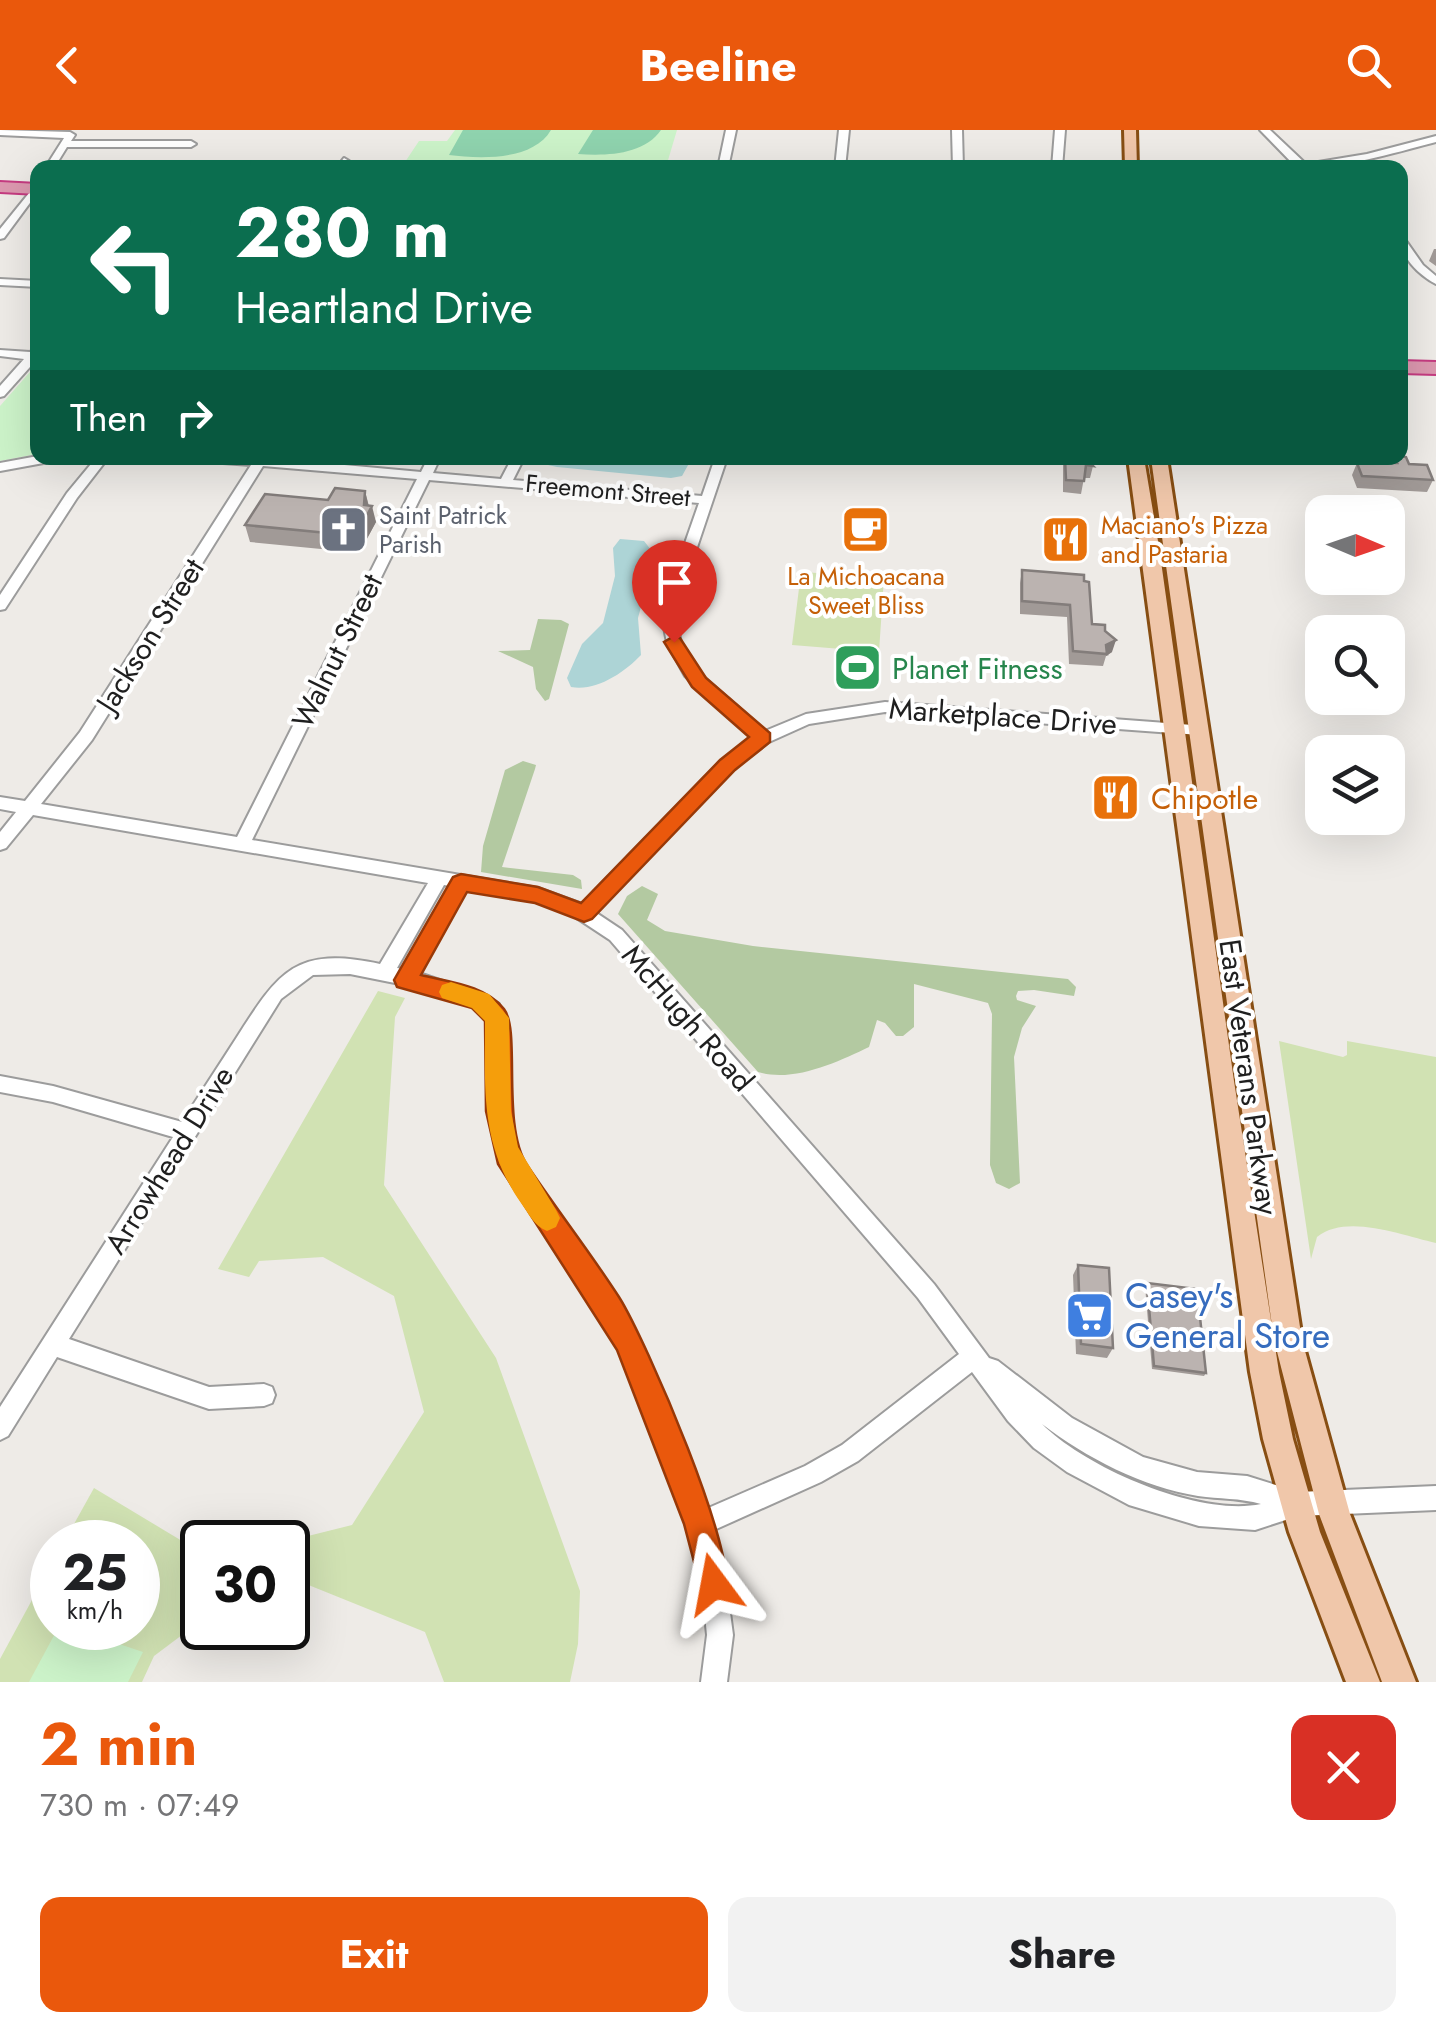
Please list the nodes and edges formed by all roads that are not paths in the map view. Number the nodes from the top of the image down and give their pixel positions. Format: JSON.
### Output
{"nodes":[{"id":1,"x":732,"y":130,"type":"edge"},
{"id":2,"x":844,"y":130,"type":"edge"},
{"id":3,"x":957,"y":130,"type":"edge"},
{"id":4,"x":1060,"y":130,"type":"edge"},
{"id":5,"x":1130,"y":130,"type":"edge"},
{"id":6,"x":1265,"y":130,"type":"edge"},
{"id":7,"x":3,"y":134,"type":"edge"},
{"id":8,"x":69,"y":137,"type":"edge"},
{"id":9,"x":1436,"y":139,"type":"edge"},
{"id":10,"x":191,"y":144,"type":"dead end"},
{"id":11,"x":1436,"y":149,"type":"edge"},
{"id":12,"x":53,"y":160,"type":"edge"},
{"id":13,"x":725,"y":160,"type":"edge"},
{"id":14,"x":841,"y":160,"type":"edge"},
{"id":15,"x":958,"y":160,"type":"edge"},
{"id":16,"x":1057,"y":160,"type":"edge"},
{"id":17,"x":1131,"y":160,"type":"edge"},
{"id":18,"x":1296,"y":160,"type":"edge"},
{"id":19,"x":1352,"y":160,"type":"edge"},
{"id":20,"x":1393,"y":160,"type":"edge"},
{"id":21,"x":0,"y":187,"type":"edge"},
{"id":22,"x":30,"y":188,"type":"edge"},
{"id":23,"x":30,"y":196,"type":"edge"},
{"id":24,"x":0,"y":236,"type":"edge"},
{"id":25,"x":1408,"y":251,"type":"edge"},
{"id":26,"x":1408,"y":269,"type":"edge"},
{"id":27,"x":0,"y":282,"type":"edge"},
{"id":28,"x":30,"y":284,"type":"edge"},
{"id":29,"x":1436,"y":284,"type":"edge"},
{"id":30,"x":0,"y":353,"type":"edge"},
{"id":31,"x":30,"y":353,"type":"edge"},
{"id":32,"x":1408,"y":356,"type":"edge"},
{"id":33,"x":1436,"y":357,"type":"edge"},
{"id":34,"x":30,"y":359,"type":"edge"},
{"id":35,"x":1408,"y":367,"type":"edge"},
{"id":36,"x":1436,"y":368,"type":"edge"},
{"id":37,"x":0,"y":392,"type":"edge"},
{"id":38,"x":30,"y":461,"type":"edge"},
{"id":39,"x":96,"y":465,"type":"edge"},
{"id":40,"x":258,"y":465,"type":"edge"},
{"id":41,"x":312,"y":465,"type":"edge"},
{"id":42,"x":430,"y":465,"type":"edge"},
{"id":43,"x":514,"y":465,"type":"edge"},
{"id":44,"x":719,"y":465,"type":"edge"},
{"id":45,"x":1137,"y":465,"type":"edge"},
{"id":46,"x":1160,"y":465,"type":"edge"},
{"id":47,"x":0,"y":467,"type":"edge"},
{"id":48,"x":424,"y":476,"type":"junction"},
{"id":49,"x":506,"y":481,"type":"junction"},
{"id":50,"x":707,"y":500,"type":"junction"},
{"id":51,"x":0,"y":606,"type":"edge"},
{"id":52,"x":1188,"y":729,"type":"junction"},
{"id":53,"x":763,"y":738,"type":"junction"},
{"id":54,"x":0,"y":804,"type":"edge"},
{"id":55,"x":31,"y":809,"type":"junction"},
{"id":56,"x":0,"y":844,"type":"edge"},
{"id":57,"x":241,"y":846,"type":"junction"},
{"id":58,"x":439,"y":879,"type":"junction"},
{"id":59,"x":461,"y":883,"type":"junction"},
{"id":60,"x":584,"y":913,"type":"junction"},
{"id":61,"x":395,"y":977,"type":"junction"},
{"id":62,"x":0,"y":1084,"type":"edge"},
{"id":63,"x":186,"y":1132,"type":"junction"},
{"id":64,"x":52,"y":1346,"type":"junction"},
{"id":65,"x":973,"y":1356,"type":"junction"},
{"id":66,"x":264,"y":1395,"type":"dead end"},
{"id":67,"x":0,"y":1428,"type":"edge"},
{"id":68,"x":1436,"y":1498,"type":"edge"},
{"id":69,"x":1331,"y":1503,"type":"junction"},
{"id":70,"x":1298,"y":1504,"type":"junction"},
{"id":71,"x":700,"y":1524,"type":"junction"},
{"id":72,"x":714,"y":1682,"type":"edge"},
{"id":73,"x":1363,"y":1682,"type":"edge"},
{"id":74,"x":1400,"y":1682,"type":"edge"}],
"edges":[{"from":1,"to":13,"type":"street"},
{"from":2,"to":14,"type":"street"},
{"from":3,"to":15,"type":"street"},
{"from":4,"to":16,"type":"street"},
{"from":5,"to":17,"type":"main road"},
{"from":6,"to":18,"type":"street"},
{"from":7,"to":8,"type":"street"},
{"from":8,"to":10,"type":"street"},
{"from":8,"to":12,"type":"street"},
{"from":9,"to":19,"type":"street"},
{"from":11,"to":20,"type":"street"},
{"from":21,"to":22,"type":"highway"},
{"from":23,"to":24,"type":"street"},
{"from":25,"to":29,"type":"street"},
{"from":26,"to":29,"type":"street"},
{"from":27,"to":28,"type":"street"},
{"from":30,"to":31,"type":"street"},
{"from":32,"to":33,"type":"highway"},
{"from":34,"to":37,"type":"street"},
{"from":35,"to":36,"type":"highway"},
{"from":38,"to":47,"type":"street"},
{"from":39,"to":51,"type":"street"},
{"from":40,"to":55,"type":"street","name":"Jackson Street"},
{"from":41,"to":48,"type":"street","name":"Freemont Street"},
{"from":42,"to":48,"type":"street","name":"Walnut Street"},
{"from":43,"to":49,"type":"street"},
{"from":44,"to":50,"type":"street"},
{"from":45,"to":52,"type":"main road","name":"East Veterans Parkway"},
{"from":46,"to":52,"type":"main road","name":"East Veterans Parkway"},
{"from":48,"to":49,"type":"street","name":"Freemont Street"},
{"from":48,"to":57,"type":"street","name":"Walnut Street"},
{"from":49,"to":50,"type":"street","name":"Freemont Street"},
{"from":50,"to":53,"type":"street"},
{"from":52,"to":53,"type":"street","name":"Marketplace Drive"},
{"from":52,"to":69,"type":"main road","name":"East Veterans Parkway"},
{"from":52,"to":70,"type":"main road","name":"East Veterans Parkway"},
{"from":53,"to":60,"type":"street","name":"Marketplace Drive"},
{"from":54,"to":55,"type":"street","name":"McHugh Road"},
{"from":55,"to":56,"type":"street","name":"Jackson Street"},
{"from":55,"to":57,"type":"street","name":"McHugh Road"},
{"from":57,"to":58,"type":"street","name":"McHugh Road"},
{"from":58,"to":59,"type":"street","name":"McHugh Road"},
{"from":58,"to":61,"type":"street"},
{"from":59,"to":60,"type":"street","name":"McHugh Road"},
{"from":59,"to":61,"type":"street"},
{"from":60,"to":65,"type":"street","name":"McHugh Road"},
{"from":61,"to":63,"type":"street","name":"Arrowhead Drive"},
{"from":61,"to":71,"type":"street","name":"Arrowhead Drive"},
{"from":62,"to":63,"type":"street"},
{"from":63,"to":64,"type":"street","name":"Arrowhead Drive"},
{"from":64,"to":66,"type":"street"},
{"from":64,"to":67,"type":"street","name":"Arrowhead Drive"},
{"from":65,"to":70,"type":"street","name":"McHugh Road"},
{"from":65,"to":71,"type":"street"},
{"from":68,"to":69,"type":"street","name":"McHugh Road"},
{"from":69,"to":70,"type":"street","name":"McHugh Road"},
{"from":69,"to":74,"type":"main road","name":"East Veterans Parkway"},
{"from":70,"to":73,"type":"main road","name":"East Veterans Parkway"},
{"from":71,"to":72,"type":"street","name":"Arrowhead Drive"}]}
